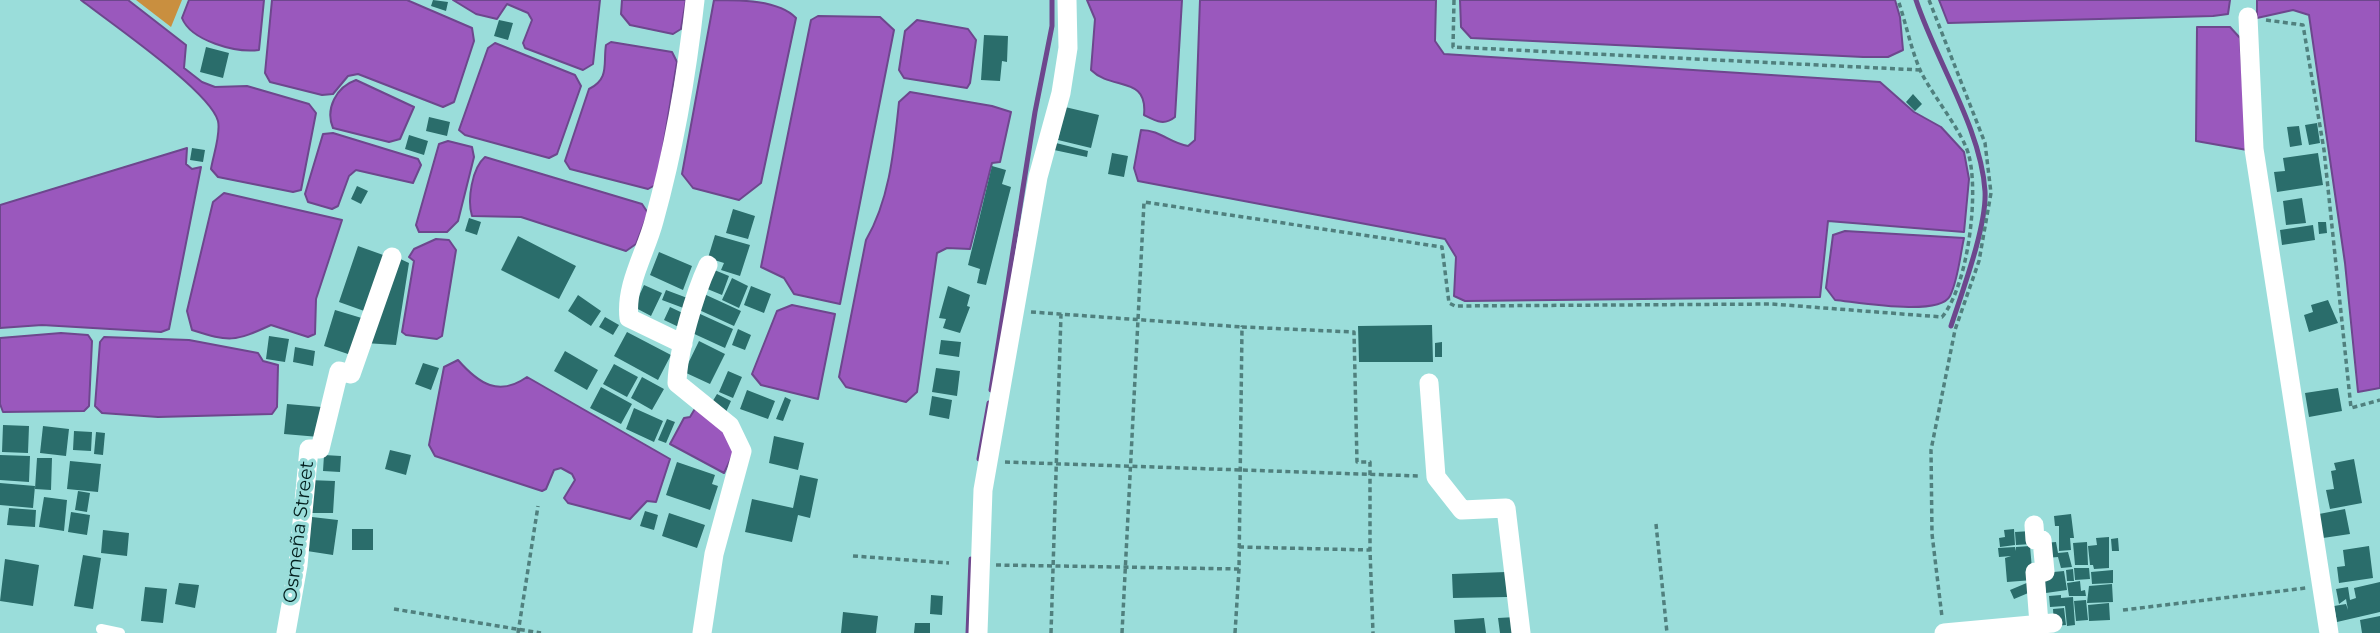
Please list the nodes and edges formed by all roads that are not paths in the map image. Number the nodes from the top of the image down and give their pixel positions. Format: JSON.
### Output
{"nodes":[{"id":1,"x":695,"y":0,"type":"edge"},
{"id":2,"x":1067,"y":0,"type":"edge"},
{"id":3,"x":2248,"y":17,"type":"road end"},
{"id":4,"x":392,"y":257,"type":"dead end"},
{"id":5,"x":708,"y":265,"type":"dead end"},
{"id":6,"x":683,"y":344,"type":"junction"},
{"id":7,"x":1429,"y":383,"type":"dead end"},
{"id":8,"x":2034,"y":525,"type":"dead end"},
{"id":9,"x":102,"y":629,"type":"dead end"},
{"id":10,"x":120,"y":633,"type":"edge"},
{"id":11,"x":286,"y":633,"type":"edge"},
{"id":12,"x":702,"y":633,"type":"edge"},
{"id":13,"x":978,"y":633,"type":"edge"},
{"id":14,"x":1521,"y":633,"type":"edge"},
{"id":15,"x":1944,"y":633,"type":"edge"},
{"id":16,"x":2329,"y":633,"type":"edge"}],
"edges":[{"from":1,"to":6,"type":"street"},
{"from":2,"to":13,"type":"street"},
{"from":3,"to":16,"type":"street"},
{"from":4,"to":11,"type":"street","name":"Osmeña Street"},
{"from":5,"to":6,"type":"street"},
{"from":6,"to":12,"type":"street"},
{"from":7,"to":14,"type":"street"},
{"from":8,"to":15,"type":"street"},
{"from":9,"to":10,"type":"lane"}]}
